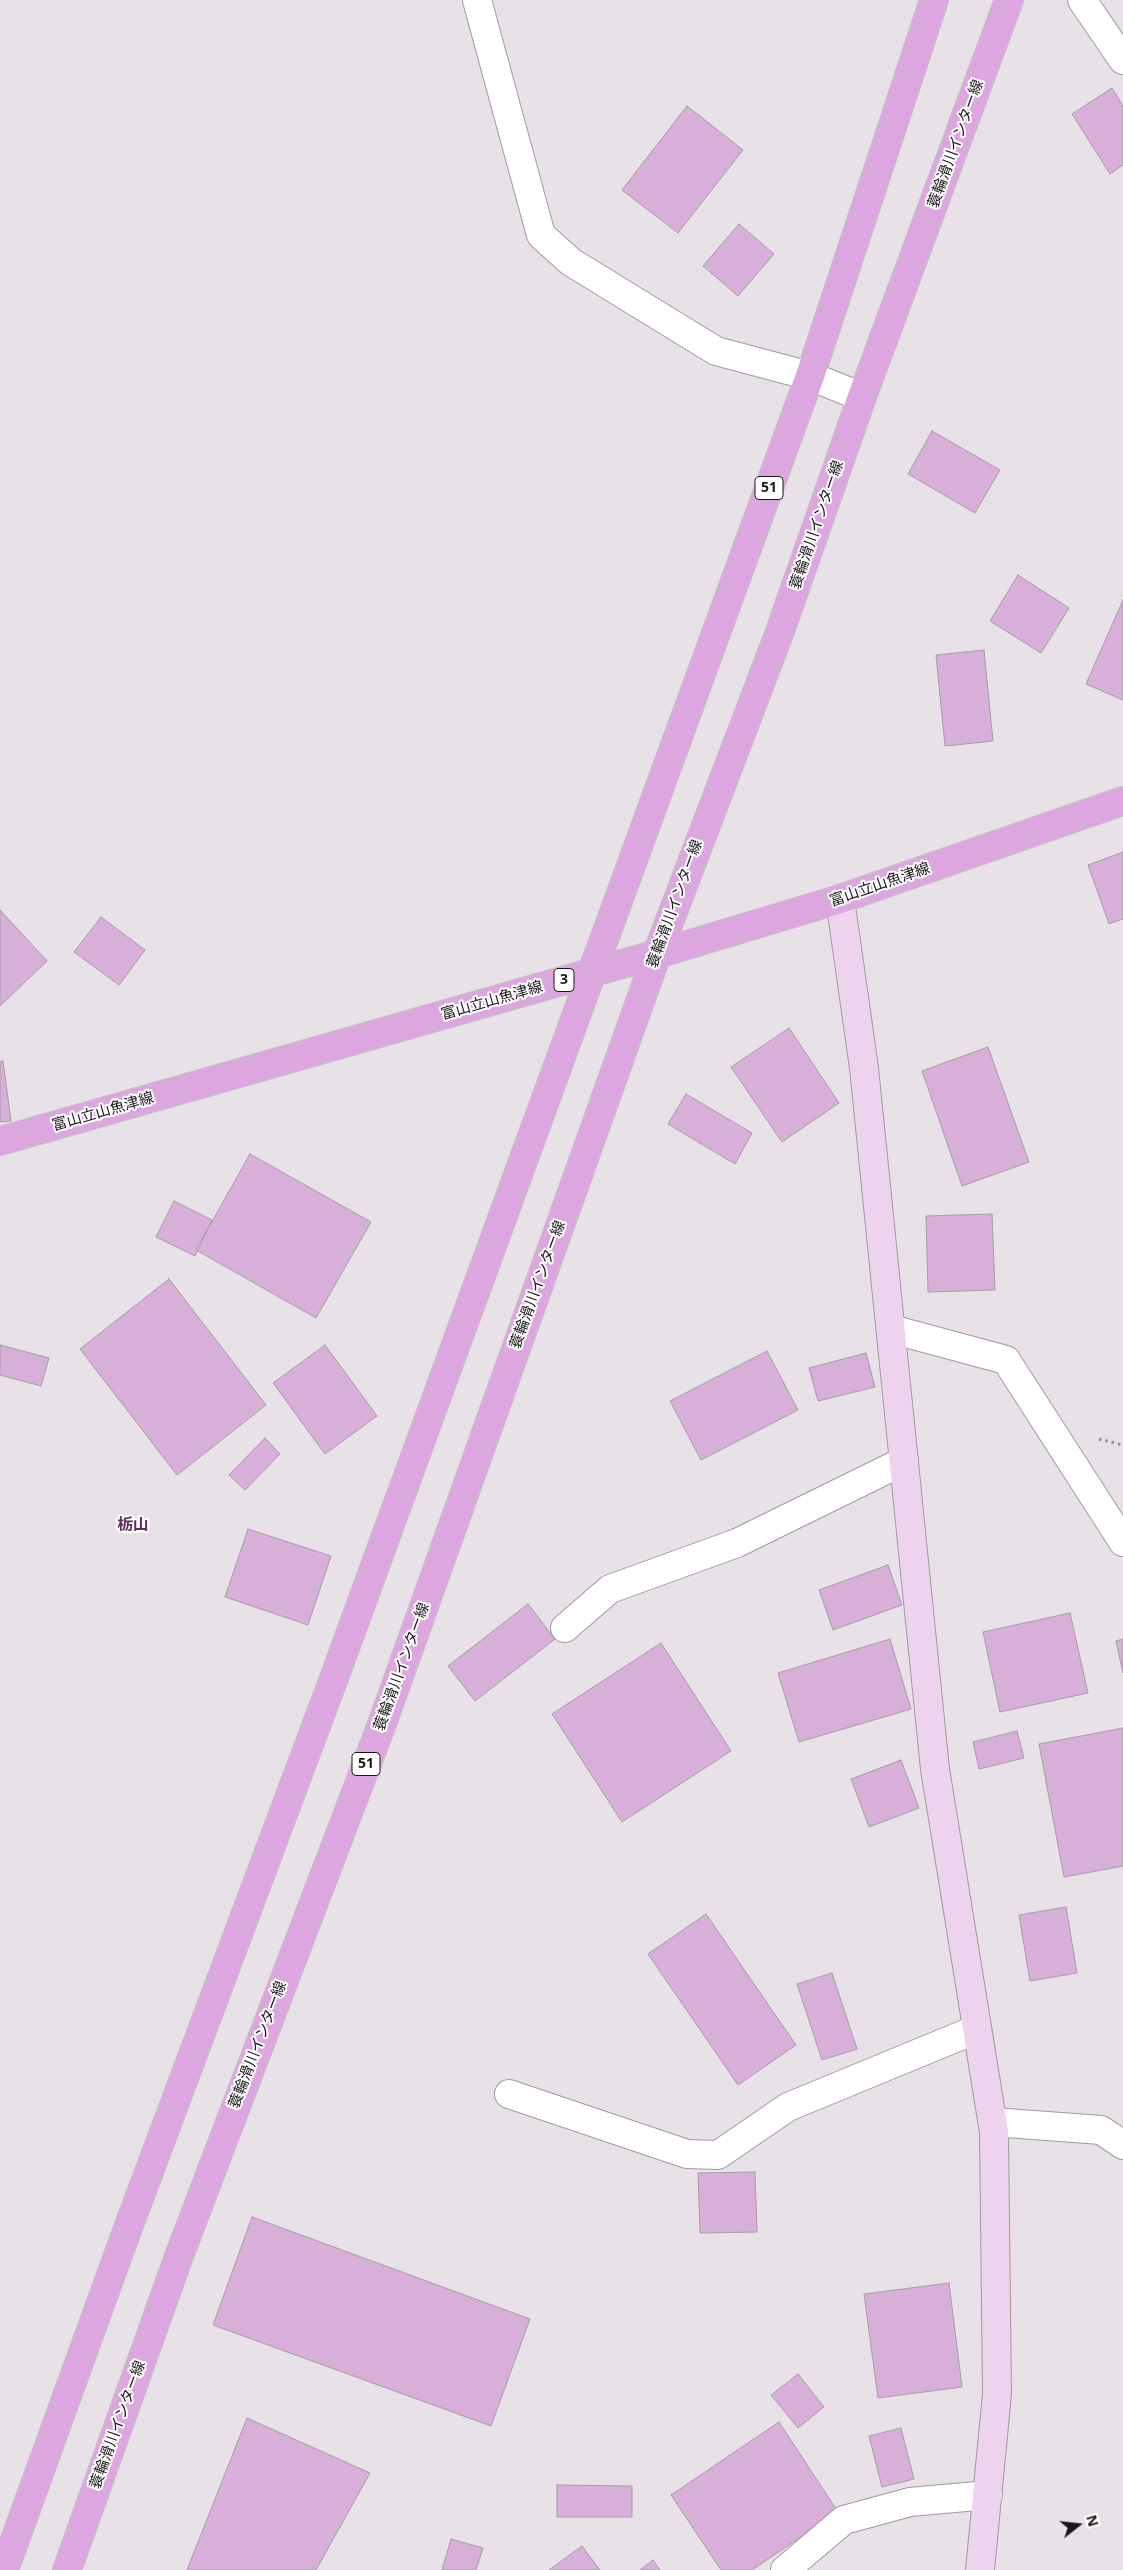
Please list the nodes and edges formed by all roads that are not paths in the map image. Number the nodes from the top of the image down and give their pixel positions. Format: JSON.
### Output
{"nodes":[{"id":1,"x":477,"y":0,"type":"edge"},
{"id":2,"x":934,"y":0,"type":"edge"},
{"id":3,"x":1009,"y":0,"type":"edge"},
{"id":4,"x":1082,"y":0,"type":"edge"},
{"id":5,"x":1123,"y":60,"type":"edge"},
{"id":6,"x":810,"y":376,"type":"junction"},
{"id":7,"x":862,"y":397,"type":"junction"},
{"id":8,"x":1123,"y":801,"type":"edge"},
{"id":9,"x":840,"y":899,"type":"junction"},
{"id":10,"x":657,"y":954,"type":"junction"},
{"id":11,"x":593,"y":972,"type":"junction"},
{"id":12,"x":0,"y":1141,"type":"edge"},
{"id":13,"x":891,"y":1329,"type":"junction"},
{"id":14,"x":904,"y":1460,"type":"junction"},
{"id":15,"x":1123,"y":1542,"type":"edge"},
{"id":16,"x":566,"y":1628,"type":"dead end"},
{"id":17,"x":977,"y":2029,"type":"junction"},
{"id":18,"x":510,"y":2094,"type":"dead end"},
{"id":19,"x":993,"y":2122,"type":"junction"},
{"id":20,"x":1123,"y":2145,"type":"edge"},
{"id":21,"x":988,"y":2495,"type":"junction"},
{"id":22,"x":4,"y":2569,"type":"edge"},
{"id":23,"x":67,"y":2570,"type":"edge"},
{"id":24,"x":785,"y":2570,"type":"edge"},
{"id":25,"x":980,"y":2570,"type":"edge"}],
"edges":[{"from":1,"to":6,"type":"street"},
{"from":2,"to":6,"type":"main road","number":"51"},
{"from":3,"to":7,"type":"main road","name":"蓑輪滑川インター線","number":"51"},
{"from":4,"to":5,"type":"street"},
{"from":6,"to":7,"type":"street"},
{"from":6,"to":11,"type":"main road","number":"51"},
{"from":7,"to":10,"type":"main road","name":"蓑輪滑川インター線","number":"51"},
{"from":8,"to":9,"type":"main road","name":"富山立山魚津線","number":"3"},
{"from":9,"to":10,"type":"main road","name":"富山立山魚津線","number":"3"},
{"from":9,"to":13,"type":"street"},
{"from":10,"to":11,"type":"main road","name":"富山立山魚津線","number":"3"},
{"from":10,"to":23,"type":"main road","name":"蓑輪滑川インター線","number":"51"},
{"from":11,"to":12,"type":"main road","name":"富山立山魚津線","number":"3"},
{"from":11,"to":22,"type":"main road","number":"51"},
{"from":13,"to":14,"type":"street"},
{"from":13,"to":15,"type":"street"},
{"from":14,"to":16,"type":"street"},
{"from":14,"to":17,"type":"street"},
{"from":17,"to":18,"type":"street"},
{"from":17,"to":19,"type":"street"},
{"from":19,"to":20,"type":"street"},
{"from":19,"to":21,"type":"street"},
{"from":21,"to":24,"type":"street"},
{"from":21,"to":25,"type":"street"}]}
